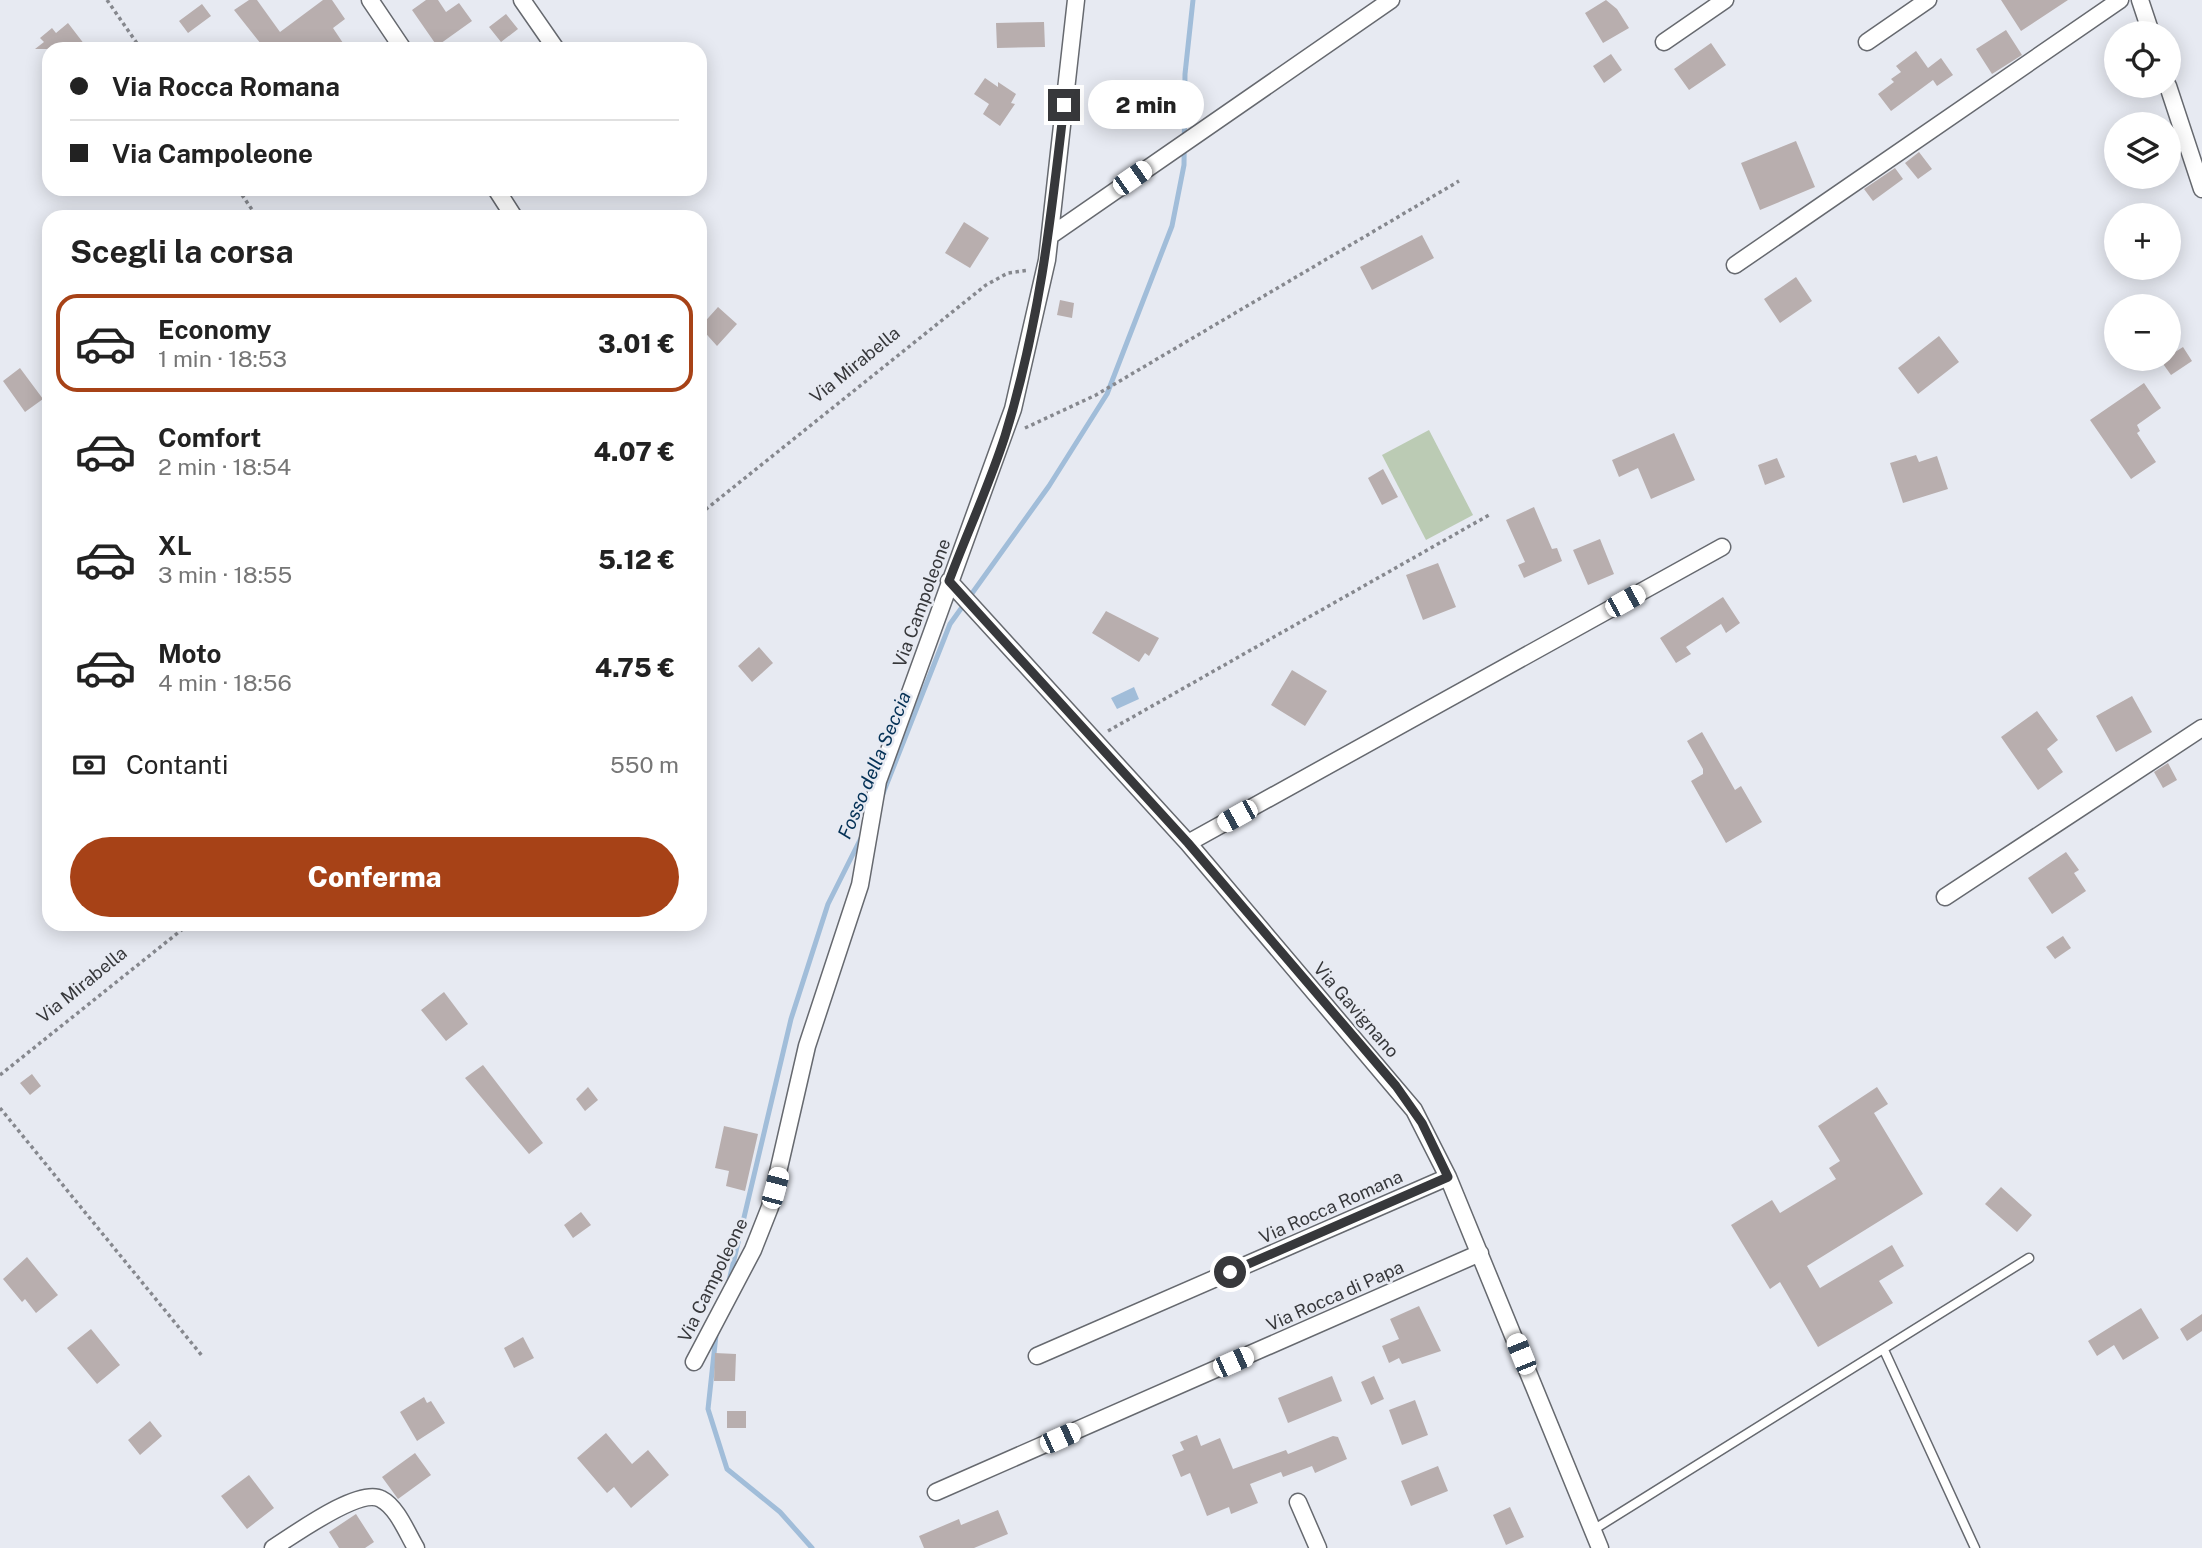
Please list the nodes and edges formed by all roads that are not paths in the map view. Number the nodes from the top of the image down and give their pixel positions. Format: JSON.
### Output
{"nodes":[{"id":1,"x":370,"y":0,"type":"edge"},
{"id":2,"x":522,"y":0,"type":"edge"},
{"id":3,"x":1076,"y":0,"type":"edge"},
{"id":4,"x":1391,"y":0,"type":"edge"},
{"id":5,"x":1725,"y":0,"type":"edge"},
{"id":6,"x":1928,"y":0,"type":"edge"},
{"id":7,"x":2120,"y":0,"type":"edge"},
{"id":8,"x":2140,"y":0,"type":"edge"},
{"id":9,"x":2147,"y":21,"type":"edge"},
{"id":10,"x":1664,"y":41,"type":"dead end"},
{"id":11,"x":397,"y":42,"type":"edge"},
{"id":12,"x":551,"y":42,"type":"edge"},
{"id":13,"x":1867,"y":42,"type":"dead end"},
{"id":14,"x":2172,"y":98,"type":"edge"},
{"id":15,"x":2202,"y":189,"type":"edge"},
{"id":16,"x":1050,"y":236,"type":"junction"},
{"id":17,"x":1735,"y":265,"type":"dead end"},
{"id":18,"x":1722,"y":547,"type":"dead end"},
{"id":19,"x":949,"y":581,"type":"junction"},
{"id":20,"x":2202,"y":728,"type":"edge"},
{"id":21,"x":1188,"y":843,"type":"junction"},
{"id":22,"x":1945,"y":897,"type":"dead end"},
{"id":23,"x":1448,"y":1177,"type":"junction"},
{"id":24,"x":1480,"y":1253,"type":"junction"},
{"id":25,"x":2029,"y":1258,"type":"dead end"},
{"id":26,"x":1884,"y":1350,"type":"junction"},
{"id":27,"x":1037,"y":1356,"type":"dead end"},
{"id":28,"x":694,"y":1362,"type":"dead end"},
{"id":29,"x":936,"y":1492,"type":"dead end"},
{"id":30,"x":1298,"y":1502,"type":"dead end"},
{"id":31,"x":1593,"y":1530,"type":"junction"},
{"id":32,"x":273,"y":1548,"type":"edge"},
{"id":33,"x":416,"y":1548,"type":"edge"},
{"id":34,"x":1318,"y":1548,"type":"edge"},
{"id":35,"x":1600,"y":1548,"type":"edge"},
{"id":36,"x":1975,"y":1548,"type":"edge"}],
"edges":[{"from":1,"to":11,"type":"street"},
{"from":2,"to":12,"type":"street"},
{"from":3,"to":16,"type":"street","name":"Via Campoleone"},
{"from":4,"to":16,"type":"street"},
{"from":5,"to":10,"type":"street"},
{"from":6,"to":13,"type":"street"},
{"from":7,"to":17,"type":"street"},
{"from":8,"to":9,"type":"street"},
{"from":14,"to":15,"type":"street"},
{"from":16,"to":19,"type":"street","name":"Via Campoleone"},
{"from":18,"to":21,"type":"street"},
{"from":19,"to":21,"type":"street","name":"Via Gavignano"},
{"from":19,"to":28,"type":"street","name":"Via Campoleone"},
{"from":20,"to":22,"type":"street"},
{"from":21,"to":23,"type":"street","name":"Via Gavignano"},
{"from":23,"to":24,"type":"street","name":"Via Gavignano"},
{"from":23,"to":27,"type":"street","name":"Via Rocca Romana"},
{"from":24,"to":29,"type":"street","name":"Via Rocca di Papa"},
{"from":24,"to":31,"type":"street","name":"Via Gavignano"},
{"from":25,"to":26,"type":"lane"},
{"from":26,"to":31,"type":"lane"},
{"from":26,"to":36,"type":"lane"},
{"from":30,"to":34,"type":"street"},
{"from":31,"to":35,"type":"street","name":"Via Gavignano"},
{"from":32,"to":33,"type":"street"}]}
